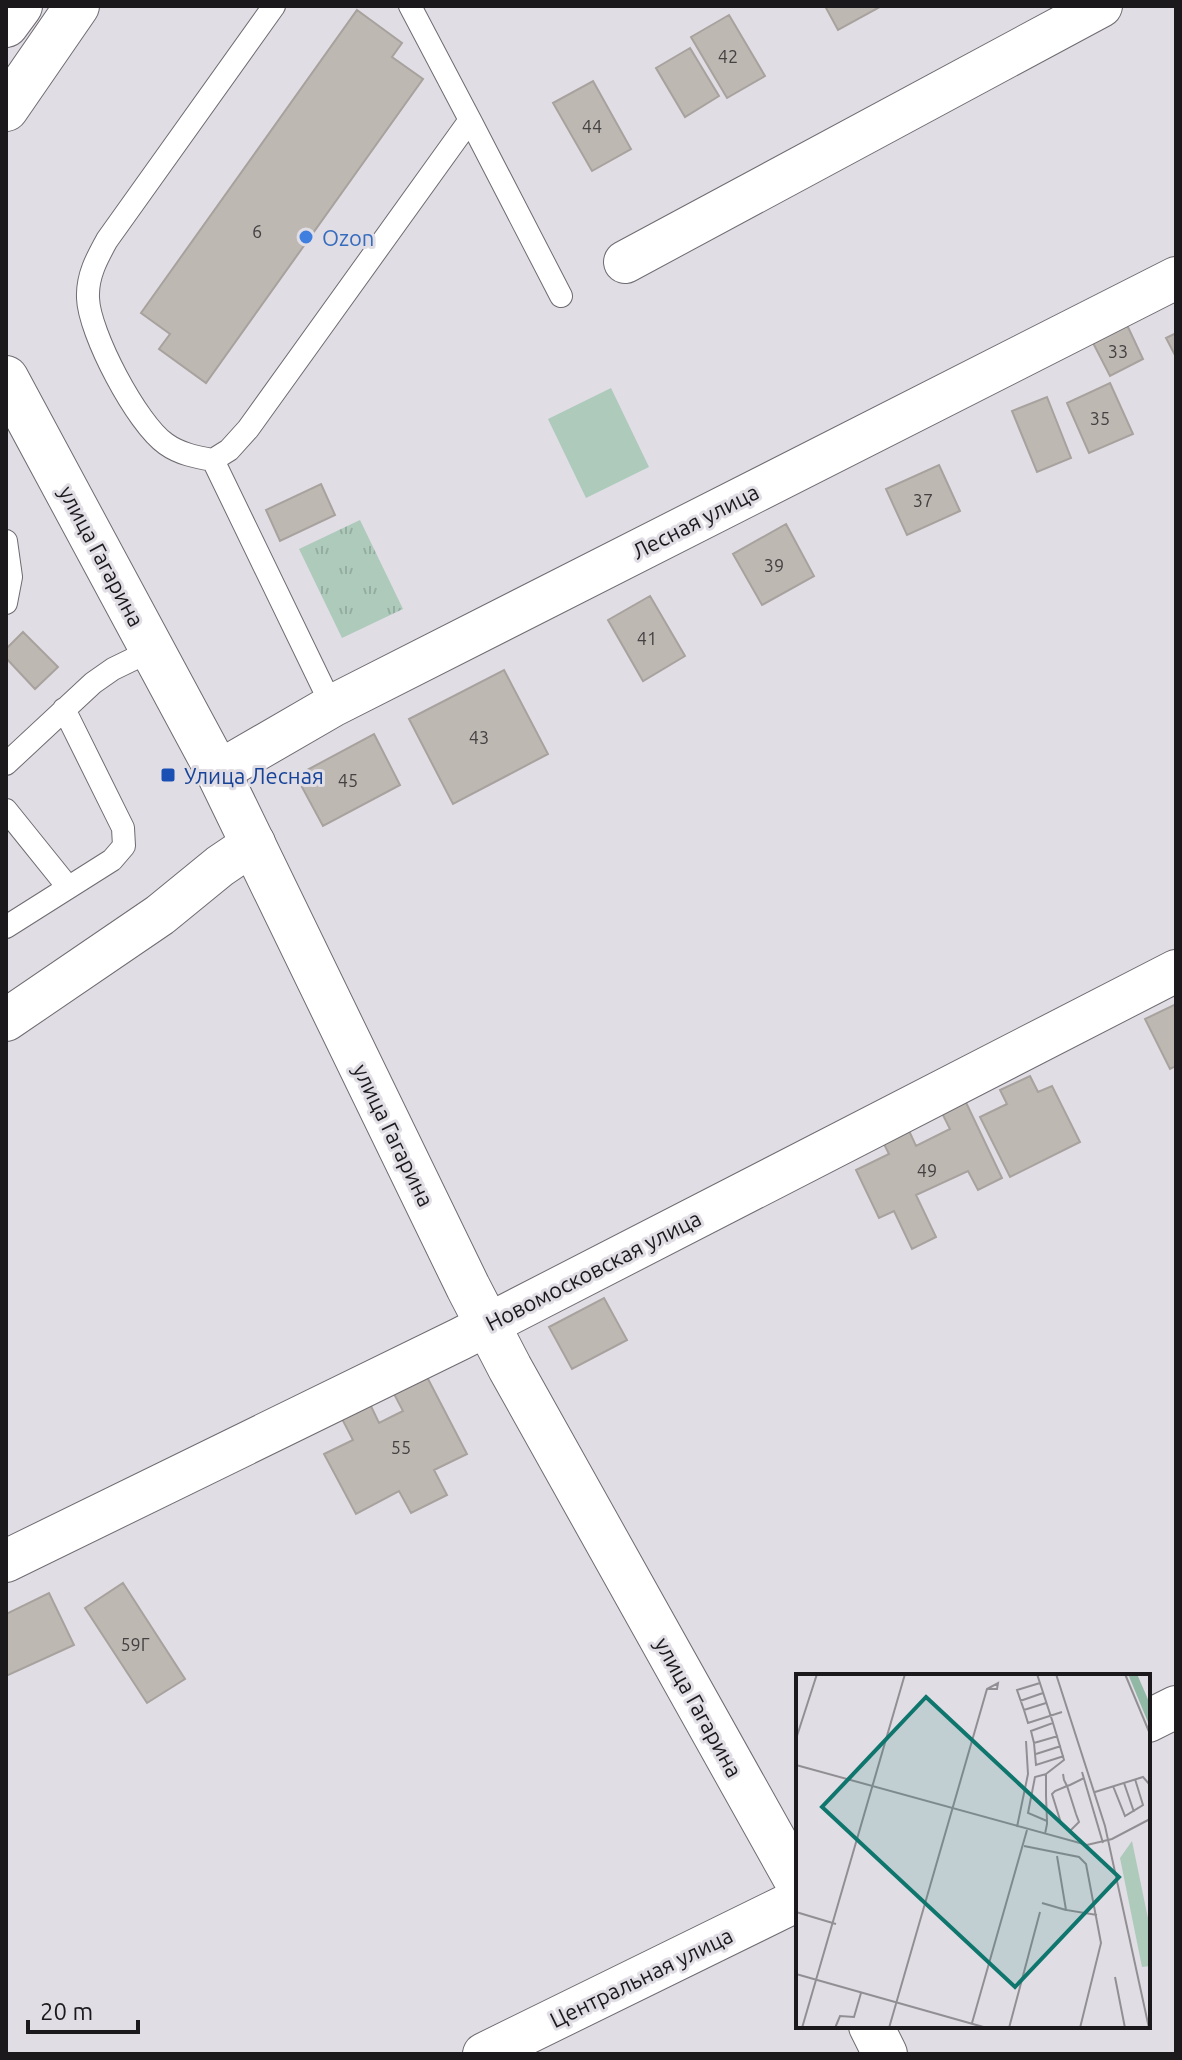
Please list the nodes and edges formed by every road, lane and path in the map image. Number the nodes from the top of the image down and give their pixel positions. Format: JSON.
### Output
{"nodes":[{"id":1,"x":20,"y":6,"type":"edge"},
{"id":2,"x":77,"y":6,"type":"edge"},
{"id":3,"x":274,"y":6,"type":"edge"},
{"id":4,"x":410,"y":6,"type":"edge"},
{"id":5,"x":1101,"y":6,"type":"edge"},
{"id":6,"x":6,"y":25,"type":"edge"},
{"id":7,"x":6,"y":109,"type":"edge"},
{"id":8,"x":470,"y":120,"type":"junction"},
{"id":9,"x":625,"y":262,"type":"dead end"},
{"id":10,"x":1176,"y":278,"type":"edge"},
{"id":11,"x":561,"y":296,"type":"dead end"},
{"id":12,"x":6,"y":378,"type":"edge"},
{"id":13,"x":213,"y":460,"type":"junction"},
{"id":14,"x":6,"y":541,"type":"edge"},
{"id":15,"x":6,"y":603,"type":"edge"},
{"id":16,"x":152,"y":650,"type":"junction"},
{"id":17,"x":332,"y":706,"type":"junction"},
{"id":18,"x":64,"y":709,"type":"junction"},
{"id":19,"x":6,"y":764,"type":"edge"},
{"id":20,"x":218,"y":772,"type":"junction"},
{"id":21,"x":6,"y":810,"type":"edge"},
{"id":22,"x":254,"y":843,"type":"junction"},
{"id":23,"x":68,"y":887,"type":"junction"},
{"id":24,"x":6,"y":927,"type":"edge"},
{"id":25,"x":1176,"y":971,"type":"edge"},
{"id":26,"x":6,"y":1020,"type":"edge"},
{"id":27,"x":487,"y":1325,"type":"junction"},
{"id":28,"x":6,"y":1561,"type":"edge"},
{"id":29,"x":1176,"y":1707,"type":"edge"},
{"id":30,"x":1150,"y":1720,"type":"edge"},
{"id":31,"x":796,"y":1879,"type":"edge"},
{"id":32,"x":796,"y":1901,"type":"edge"},
{"id":33,"x":872,"y":2028,"type":"edge"},
{"id":34,"x":484,"y":2054,"type":"edge"},
{"id":35,"x":885,"y":2054,"type":"edge"}],
"edges":[{"from":1,"to":6,"type":"street"},
{"from":2,"to":7,"type":"street"},
{"from":3,"to":13,"type":"lane"},
{"from":4,"to":8,"type":"lane"},
{"from":5,"to":9,"type":"street"},
{"from":8,"to":11,"type":"lane"},
{"from":8,"to":13,"type":"lane"},
{"from":10,"to":17,"type":"street","name":"Лесная улица"},
{"from":12,"to":16,"type":"street","name":"улица Гагарина"},
{"from":13,"to":17,"type":"lane"},
{"from":14,"to":15,"type":"lane"},
{"from":16,"to":18,"type":"lane"},
{"from":16,"to":20,"type":"street","name":"улица Гагарина"},
{"from":17,"to":20,"type":"street","name":"Лесная улица"},
{"from":18,"to":19,"type":"lane"},
{"from":18,"to":23,"type":"lane"},
{"from":20,"to":22,"type":"street","name":"улица Гагарина"},
{"from":21,"to":23,"type":"lane"},
{"from":22,"to":26,"type":"street"},
{"from":22,"to":27,"type":"street","name":"улица Гагарина"},
{"from":23,"to":24,"type":"lane"},
{"from":25,"to":27,"type":"street","name":"Новомосковская улица"},
{"from":27,"to":28,"type":"street","name":"Новомосковская улица"},
{"from":27,"to":31,"type":"street","name":"улица Гагарина"},
{"from":29,"to":30,"type":"street"},
{"from":32,"to":34,"type":"street","name":"Центральная улица"},
{"from":33,"to":35,"type":"street"}]}
